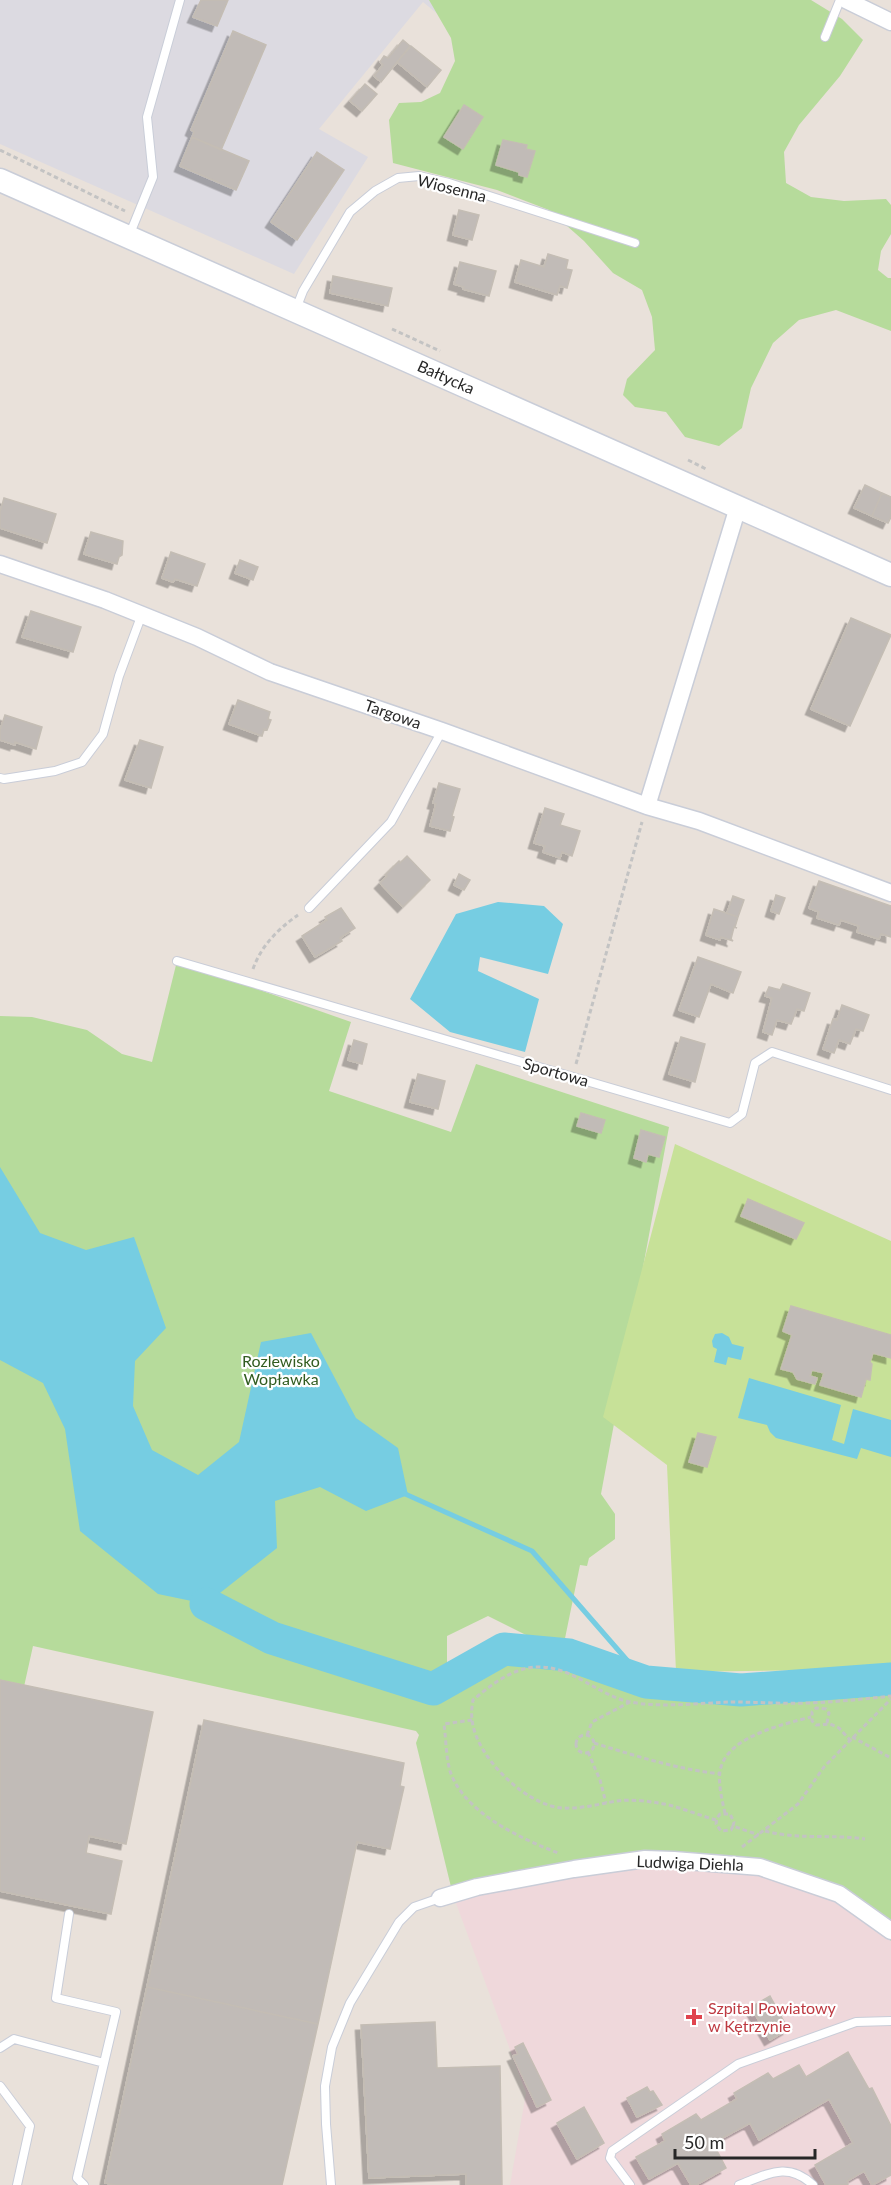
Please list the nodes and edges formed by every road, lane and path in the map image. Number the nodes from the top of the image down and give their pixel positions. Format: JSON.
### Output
{"nodes":[{"id":1,"x":180,"y":0,"type":"edge"},
{"id":2,"x":840,"y":0,"type":"edge"},
{"id":3,"x":846,"y":0,"type":"edge"},
{"id":4,"x":891,"y":22,"type":"edge"},
{"id":5,"x":825,"y":37,"type":"dead end"},
{"id":6,"x":0,"y":180,"type":"edge"},
{"id":7,"x":129,"y":237,"type":"junction"},
{"id":8,"x":635,"y":243,"type":"dead end"},
{"id":9,"x":296,"y":310,"type":"junction"},
{"id":10,"x":738,"y":507,"type":"junction"},
{"id":11,"x":0,"y":564,"type":"edge"},
{"id":12,"x":891,"y":575,"type":"edge"},
{"id":13,"x":142,"y":614,"type":"junction"},
{"id":14,"x":442,"y":731,"type":"junction"},
{"id":15,"x":0,"y":778,"type":"edge"},
{"id":16,"x":647,"y":806,"type":"junction"},
{"id":17,"x":891,"y":893,"type":"edge"},
{"id":18,"x":309,"y":908,"type":"joint"},
{"id":19,"x":177,"y":961,"type":"dead end"},
{"id":20,"x":249,"y":982,"type":"junction"},
{"id":21,"x":572,"y":1077,"type":"junction"},
{"id":22,"x":891,"y":1090,"type":"edge"},
{"id":23,"x":891,"y":1698,"type":"edge"},
{"id":24,"x":630,"y":1702,"type":"junction"},
{"id":25,"x":811,"y":1717,"type":"junction"},
{"id":26,"x":472,"y":1720,"type":"junction"},
{"id":27,"x":827,"y":1723,"type":"junction"},
{"id":28,"x":444,"y":1725,"type":"dead end"},
{"id":29,"x":587,"y":1735,"type":"junction"},
{"id":30,"x":851,"y":1739,"type":"junction"},
{"id":31,"x":594,"y":1743,"type":"junction"},
{"id":32,"x":588,"y":1752,"type":"junction"},
{"id":33,"x":891,"y":1758,"type":"edge"},
{"id":34,"x":721,"y":1774,"type":"junction"},
{"id":35,"x":606,"y":1803,"type":"junction"},
{"id":36,"x":725,"y":1813,"type":"junction"},
{"id":37,"x":716,"y":1820,"type":"junction"},
{"id":38,"x":734,"y":1826,"type":"junction"},
{"id":39,"x":765,"y":1831,"type":"junction"},
{"id":40,"x":760,"y":1835,"type":"junction"},
{"id":41,"x":865,"y":1839,"type":"dead end"},
{"id":42,"x":739,"y":1849,"type":"dead end"},
{"id":43,"x":440,"y":1898,"type":"joint"},
{"id":44,"x":69,"y":1914,"type":"dead end"},
{"id":45,"x":891,"y":1930,"type":"edge"},
{"id":46,"x":891,"y":2020,"type":"edge"},
{"id":47,"x":0,"y":2048,"type":"edge"},
{"id":48,"x":104,"y":2063,"type":"junction"},
{"id":49,"x":0,"y":2086,"type":"edge"},
{"id":50,"x":17,"y":2185,"type":"edge"},
{"id":51,"x":84,"y":2185,"type":"edge"},
{"id":52,"x":331,"y":2185,"type":"edge"},
{"id":53,"x":630,"y":2185,"type":"edge"},
{"id":54,"x":739,"y":2185,"type":"edge"},
{"id":55,"x":813,"y":2185,"type":"edge"}],
"edges":[{"from":1,"to":7,"type":"lane"},
{"from":2,"to":5,"type":"lane"},
{"from":3,"to":4,"type":"street"},
{"from":6,"to":7,"type":"main road","name":"Bałtycka"},
{"from":7,"to":9,"type":"main road","name":"Bałtycka"},
{"from":8,"to":9,"type":"lane","name":"Wiosenna"},
{"from":9,"to":10,"type":"main road","name":"Bałtycka"},
{"from":10,"to":12,"type":"main road","name":"Bałtycka"},
{"from":10,"to":16,"type":"street"},
{"from":11,"to":13,"type":"street","name":"Targowa"},
{"from":13,"to":14,"type":"street","name":"Targowa"},
{"from":13,"to":15,"type":"lane"},
{"from":14,"to":16,"type":"street","name":"Targowa"},
{"from":14,"to":18,"type":"lane"},
{"from":16,"to":17,"type":"street","name":"Targowa"},
{"from":16,"to":21,"type":"path"},
{"from":18,"to":20,"type":"path"},
{"from":19,"to":20,"type":"lane","name":"Sportowa"},
{"from":20,"to":21,"type":"lane","name":"Sportowa"},
{"from":21,"to":22,"type":"lane","name":"Sportowa"},
{"from":23,"to":24,"type":"path"},
{"from":23,"to":30,"type":"path"},
{"from":24,"to":26,"type":"path"},
{"from":24,"to":29,"type":"path"},
{"from":25,"to":27,"type":"path"},
{"from":25,"to":27,"type":"path"},
{"from":25,"to":34,"type":"path"},
{"from":26,"to":28,"type":"path"},
{"from":26,"to":35,"type":"path"},
{"from":27,"to":30,"type":"path"},
{"from":29,"to":31,"type":"path"},
{"from":29,"to":32,"type":"path"},
{"from":30,"to":33,"type":"path"},
{"from":30,"to":39,"type":"path"},
{"from":31,"to":32,"type":"path"},
{"from":31,"to":34,"type":"path"},
{"from":32,"to":35,"type":"path"},
{"from":34,"to":36,"type":"path"},
{"from":35,"to":37,"type":"path"},
{"from":36,"to":37,"type":"path"},
{"from":36,"to":38,"type":"path"},
{"from":37,"to":38,"type":"path"},
{"from":38,"to":40,"type":"path"},
{"from":39,"to":40,"type":"path"},
{"from":39,"to":41,"type":"path"},
{"from":40,"to":42,"type":"path"},
{"from":43,"to":45,"type":"street","name":"Ludwiga Diehla"},
{"from":43,"to":52,"type":"lane"},
{"from":44,"to":48,"type":"lane"},
{"from":46,"to":53,"type":"lane"},
{"from":47,"to":48,"type":"lane"},
{"from":48,"to":51,"type":"lane"},
{"from":49,"to":50,"type":"lane"},
{"from":54,"to":55,"type":"lane"}]}
